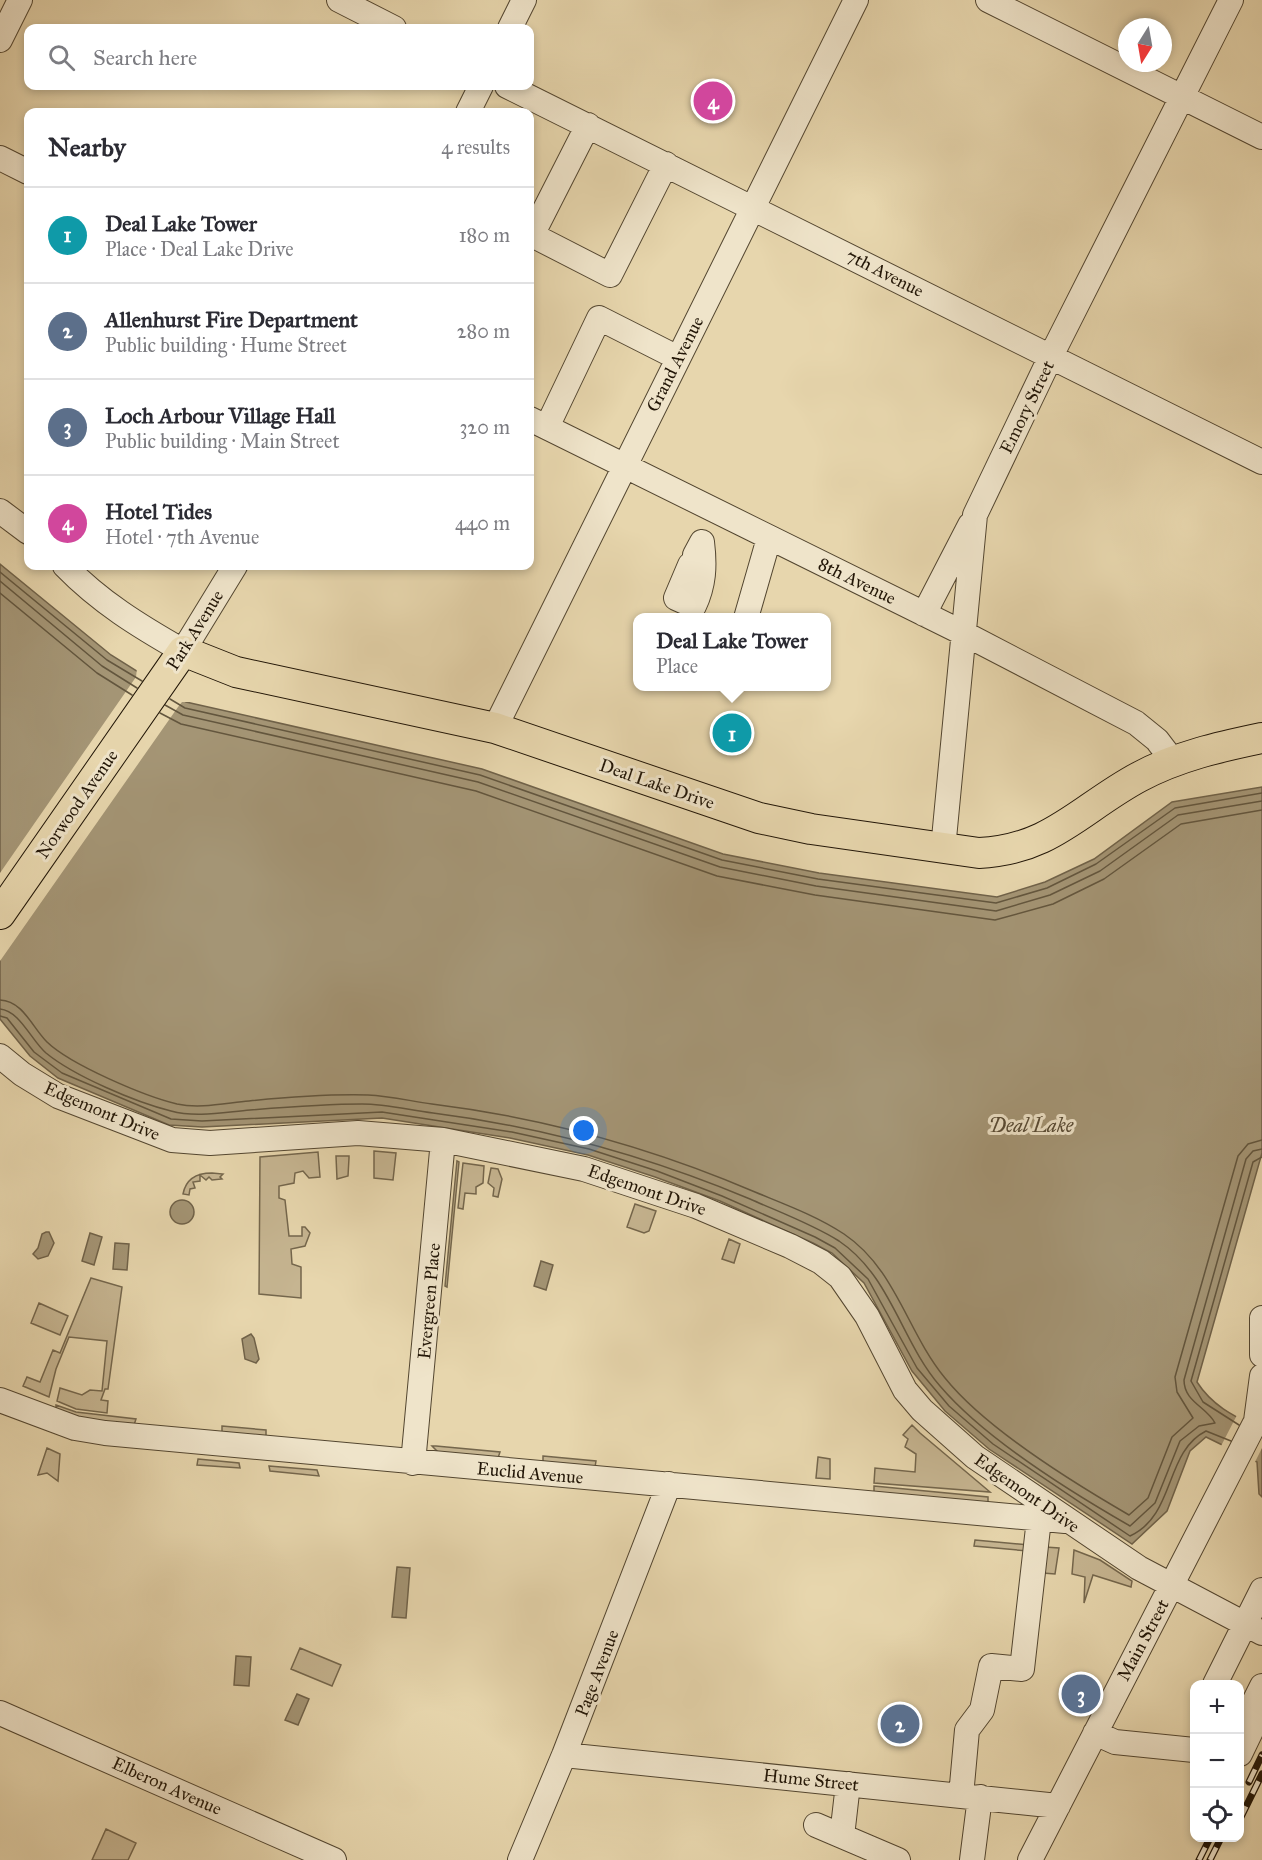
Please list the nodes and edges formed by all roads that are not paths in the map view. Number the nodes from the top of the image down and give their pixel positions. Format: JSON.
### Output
{"nodes":[{"id":1,"x":20,"y":0,"type":"edge"},
{"id":2,"x":339,"y":0,"type":"edge"},
{"id":3,"x":524,"y":0,"type":"edge"},
{"id":4,"x":856,"y":0,"type":"edge"},
{"id":5,"x":988,"y":0,"type":"edge"},
{"id":6,"x":1231,"y":0,"type":"edge"},
{"id":7,"x":386,"y":24,"type":"edge"},
{"id":8,"x":512,"y":24,"type":"edge"},
{"id":9,"x":0,"y":40,"type":"edge"},
{"id":10,"x":479,"y":90,"type":"edge"},
{"id":11,"x":515,"y":90,"type":"edge"},
{"id":12,"x":1182,"y":97,"type":"junction"},
{"id":13,"x":470,"y":108,"type":"edge"},
{"id":14,"x":588,"y":125,"type":"junction"},
{"id":15,"x":1262,"y":137,"type":"edge"},
{"id":16,"x":0,"y":158,"type":"edge"},
{"id":17,"x":666,"y":164,"type":"junction"},
{"id":18,"x":24,"y":170,"type":"edge"},
{"id":19,"x":753,"y":207,"type":"junction"},
{"id":20,"x":534,"y":232,"type":"edge"},
{"id":21,"x":534,"y":237,"type":"edge"},
{"id":22,"x":1051,"y":356,"type":"junction"},
{"id":23,"x":678,"y":358,"type":"junction"},
{"id":24,"x":538,"y":423,"type":"edge"},
{"id":25,"x":1262,"y":462,"type":"edge"},
{"id":26,"x":624,"y":465,"type":"junction"},
{"id":27,"x":0,"y":511,"type":"edge"},
{"id":28,"x":716,"y":512,"type":"junction"},
{"id":29,"x":975,"y":515,"type":"junction"},
{"id":30,"x":24,"y":529,"type":"edge"},
{"id":31,"x":769,"y":538,"type":"junction"},
{"id":32,"x":696,"y":554,"type":"dead end"},
{"id":33,"x":70,"y":570,"type":"edge"},
{"id":34,"x":234,"y":570,"type":"edge"},
{"id":35,"x":747,"y":613,"type":"edge"},
{"id":36,"x":924,"y":614,"type":"junction"},
{"id":37,"x":965,"y":634,"type":"junction"},
{"id":38,"x":183,"y":651,"type":"junction"},
{"id":39,"x":154,"y":693,"type":"joint"},
{"id":40,"x":495,"y":728,"type":"junction"},
{"id":41,"x":1262,"y":738,"type":"edge"},
{"id":42,"x":1173,"y":761,"type":"junction"},
{"id":43,"x":943,"y":849,"type":"junction"},
{"id":44,"x":0,"y":914,"type":"edge"},
{"id":45,"x":0,"y":1056,"type":"edge"},
{"id":46,"x":443,"y":1140,"type":"junction"},
{"id":47,"x":1262,"y":1318,"type":"edge"},
{"id":48,"x":1262,"y":1351,"type":"edge"},
{"id":49,"x":1262,"y":1376,"type":"edge"},
{"id":50,"x":0,"y":1400,"type":"edge"},
{"id":51,"x":1259,"y":1417,"type":"edge"},
{"id":52,"x":413,"y":1463,"type":"junction"},
{"id":53,"x":669,"y":1484,"type":"junction"},
{"id":54,"x":1039,"y":1519,"type":"junction"},
{"id":55,"x":1066,"y":1521,"type":"junction"},
{"id":56,"x":1172,"y":1585,"type":"junction"},
{"id":57,"x":1262,"y":1590,"type":"edge"},
{"id":58,"x":1253,"y":1628,"type":"edge"},
{"id":59,"x":1218,"y":1680,"type":"edge"},
{"id":60,"x":1262,"y":1686,"type":"edge"},
{"id":61,"x":1244,"y":1711,"type":"edge"},
{"id":62,"x":0,"y":1713,"type":"edge"},
{"id":63,"x":1095,"y":1732,"type":"junction"},
{"id":64,"x":1244,"y":1745,"type":"edge"},
{"id":65,"x":1190,"y":1750,"type":"edge"},
{"id":66,"x":564,"y":1755,"type":"junction"},
{"id":67,"x":848,"y":1784,"type":"junction"},
{"id":68,"x":971,"y":1797,"type":"junction"},
{"id":69,"x":1058,"y":1806,"type":"junction"},
{"id":70,"x":816,"y":1824,"type":"dead end"},
{"id":71,"x":842,"y":1836,"type":"junction"},
{"id":72,"x":334,"y":1860,"type":"edge"},
{"id":73,"x":519,"y":1860,"type":"edge"},
{"id":74,"x":898,"y":1860,"type":"edge"},
{"id":75,"x":972,"y":1860,"type":"edge"},
{"id":76,"x":1030,"y":1860,"type":"edge"}],
"edges":[{"from":1,"to":9,"type":"street"},
{"from":2,"to":7,"type":"street"},
{"from":3,"to":8,"type":"street"},
{"from":4,"to":19,"type":"street","name":"Grand Avenue"},
{"from":5,"to":12,"type":"street"},
{"from":6,"to":12,"type":"street","name":"Emory Street"},
{"from":10,"to":13,"type":"street"},
{"from":11,"to":14,"type":"street","name":"7th Avenue"},
{"from":12,"to":15,"type":"street"},
{"from":12,"to":22,"type":"street","name":"Emory Street"},
{"from":14,"to":17,"type":"street","name":"7th Avenue"},
{"from":14,"to":20,"type":"street"},
{"from":16,"to":18,"type":"street"},
{"from":17,"to":19,"type":"street","name":"7th Avenue"},
{"from":17,"to":21,"type":"street"},
{"from":19,"to":22,"type":"street","name":"7th Avenue"},
{"from":19,"to":23,"type":"street","name":"Grand Avenue"},
{"from":22,"to":25,"type":"street","name":"7th Avenue"},
{"from":22,"to":29,"type":"street","name":"Emory Street"},
{"from":23,"to":24,"type":"street"},
{"from":23,"to":26,"type":"street","name":"Grand Avenue"},
{"from":24,"to":26,"type":"street","name":"8th Avenue"},
{"from":26,"to":28,"type":"street","name":"8th Avenue"},
{"from":26,"to":40,"type":"street","name":"Grand Avenue"},
{"from":27,"to":30,"type":"street"},
{"from":28,"to":31,"type":"street","name":"8th Avenue"},
{"from":28,"to":32,"type":"street"},
{"from":29,"to":36,"type":"street"},
{"from":29,"to":37,"type":"street","name":"Emory Street"},
{"from":31,"to":35,"type":"street"},
{"from":31,"to":36,"type":"street","name":"8th Avenue"},
{"from":33,"to":38,"type":"street","name":"Deal Lake Drive"},
{"from":34,"to":38,"type":"street","name":"Park Avenue"},
{"from":36,"to":37,"type":"street","name":"8th Avenue"},
{"from":37,"to":42,"type":"street","name":"8th Avenue"},
{"from":37,"to":43,"type":"street","name":"Emory Street"},
{"from":38,"to":39,"type":"main road","name":"Park Avenue"},
{"from":38,"to":40,"type":"main road","name":"Deal Lake Drive"},
{"from":39,"to":44,"type":"main road","name":"Norwood Avenue"},
{"from":40,"to":43,"type":"main road","name":"Deal Lake Drive"},
{"from":41,"to":42,"type":"main road","name":"Deal Lake Drive"},
{"from":42,"to":43,"type":"main road","name":"Deal Lake Drive"},
{"from":45,"to":46,"type":"street","name":"Edgemont Drive"},
{"from":46,"to":52,"type":"street","name":"Evergreen Place"},
{"from":46,"to":55,"type":"street","name":"Edgemont Drive"},
{"from":47,"to":48,"type":"street"},
{"from":49,"to":51,"type":"street","name":"Main Street"},
{"from":50,"to":52,"type":"street","name":"Euclid Avenue"},
{"from":51,"to":56,"type":"street","name":"Main Street"},
{"from":52,"to":53,"type":"street","name":"Euclid Avenue"},
{"from":53,"to":54,"type":"street","name":"Euclid Avenue"},
{"from":53,"to":66,"type":"street","name":"Page Avenue"},
{"from":54,"to":55,"type":"street","name":"Euclid Avenue"},
{"from":54,"to":68,"type":"street"},
{"from":55,"to":56,"type":"street","name":"Edgemont Drive"},
{"from":56,"to":58,"type":"street","name":"Edgemont Drive"},
{"from":56,"to":63,"type":"street","name":"Main Street"},
{"from":57,"to":58,"type":"street"},
{"from":58,"to":59,"type":"street"},
{"from":60,"to":61,"type":"street"},
{"from":61,"to":64,"type":"street"},
{"from":62,"to":72,"type":"street","name":"Elberon Avenue"},
{"from":63,"to":65,"type":"street"},
{"from":63,"to":69,"type":"street","name":"Main Street"},
{"from":66,"to":67,"type":"street","name":"Hume Street"},
{"from":66,"to":73,"type":"street","name":"Page Avenue"},
{"from":67,"to":68,"type":"street","name":"Hume Street"},
{"from":67,"to":71,"type":"street"},
{"from":68,"to":69,"type":"street","name":"Hume Street"},
{"from":68,"to":75,"type":"street"},
{"from":69,"to":76,"type":"street","name":"Main Street"},
{"from":70,"to":71,"type":"street"},
{"from":71,"to":74,"type":"street"}]}
